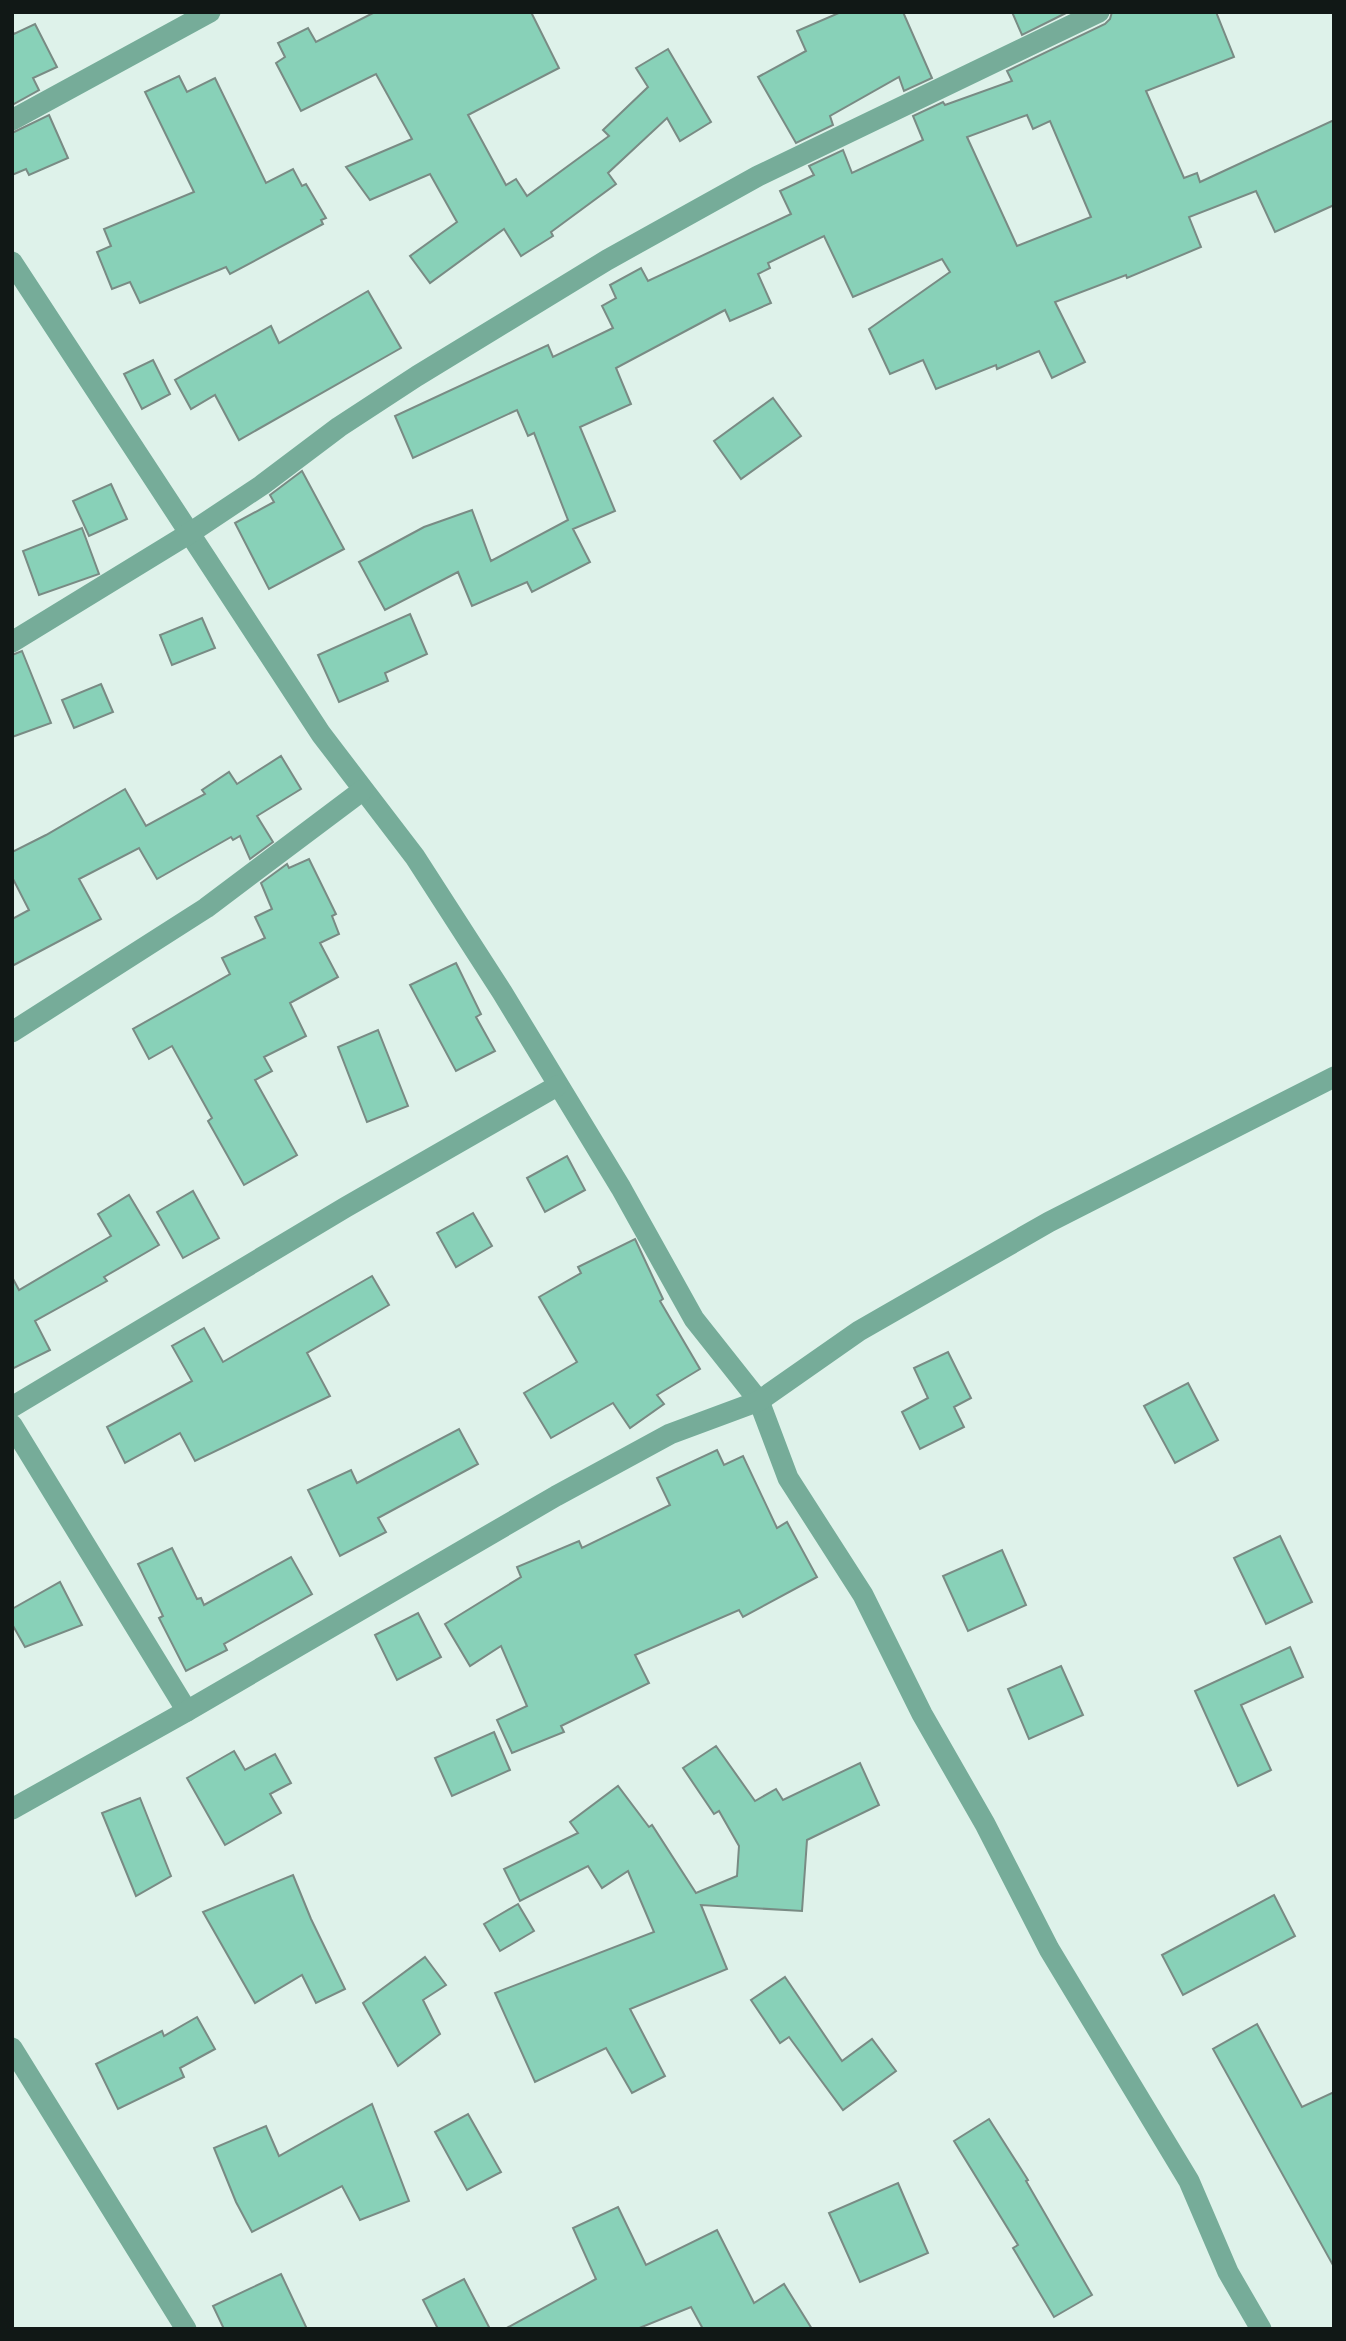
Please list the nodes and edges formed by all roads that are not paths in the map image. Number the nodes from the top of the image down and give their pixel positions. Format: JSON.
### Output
{"nodes":[{"id":1,"x":210,"y":12,"type":"edge"},
{"id":2,"x":1099,"y":12,"type":"edge"},
{"id":3,"x":12,"y":120,"type":"edge"},
{"id":4,"x":12,"y":262,"type":"edge"},
{"id":5,"x":190,"y":533,"type":"junction"},
{"id":6,"x":12,"y":642,"type":"edge"},
{"id":7,"x":363,"y":790,"type":"junction"},
{"id":8,"x":12,"y":1032,"type":"edge"},
{"id":9,"x":1334,"y":1077,"type":"edge"},
{"id":10,"x":557,"y":1086,"type":"junction"},
{"id":11,"x":759,"y":1401,"type":"junction"},
{"id":12,"x":12,"y":1407,"type":"edge"},
{"id":13,"x":12,"y":1425,"type":"edge"},
{"id":14,"x":187,"y":1711,"type":"junction"},
{"id":15,"x":12,"y":1809,"type":"edge"},
{"id":16,"x":12,"y":2048,"type":"edge"},
{"id":17,"x":186,"y":2329,"type":"edge"},
{"id":18,"x":1261,"y":2329,"type":"edge"}],
"edges":[{"from":1,"to":3,"type":"street"},
{"from":2,"to":5,"type":"street"},
{"from":4,"to":5,"type":"street"},
{"from":5,"to":6,"type":"street"},
{"from":5,"to":7,"type":"street"},
{"from":7,"to":8,"type":"street"},
{"from":7,"to":10,"type":"street"},
{"from":9,"to":11,"type":"street"},
{"from":10,"to":11,"type":"street"},
{"from":10,"to":12,"type":"street"},
{"from":11,"to":14,"type":"street"},
{"from":11,"to":18,"type":"street"},
{"from":13,"to":14,"type":"street"},
{"from":14,"to":15,"type":"street"},
{"from":16,"to":17,"type":"street"}]}
